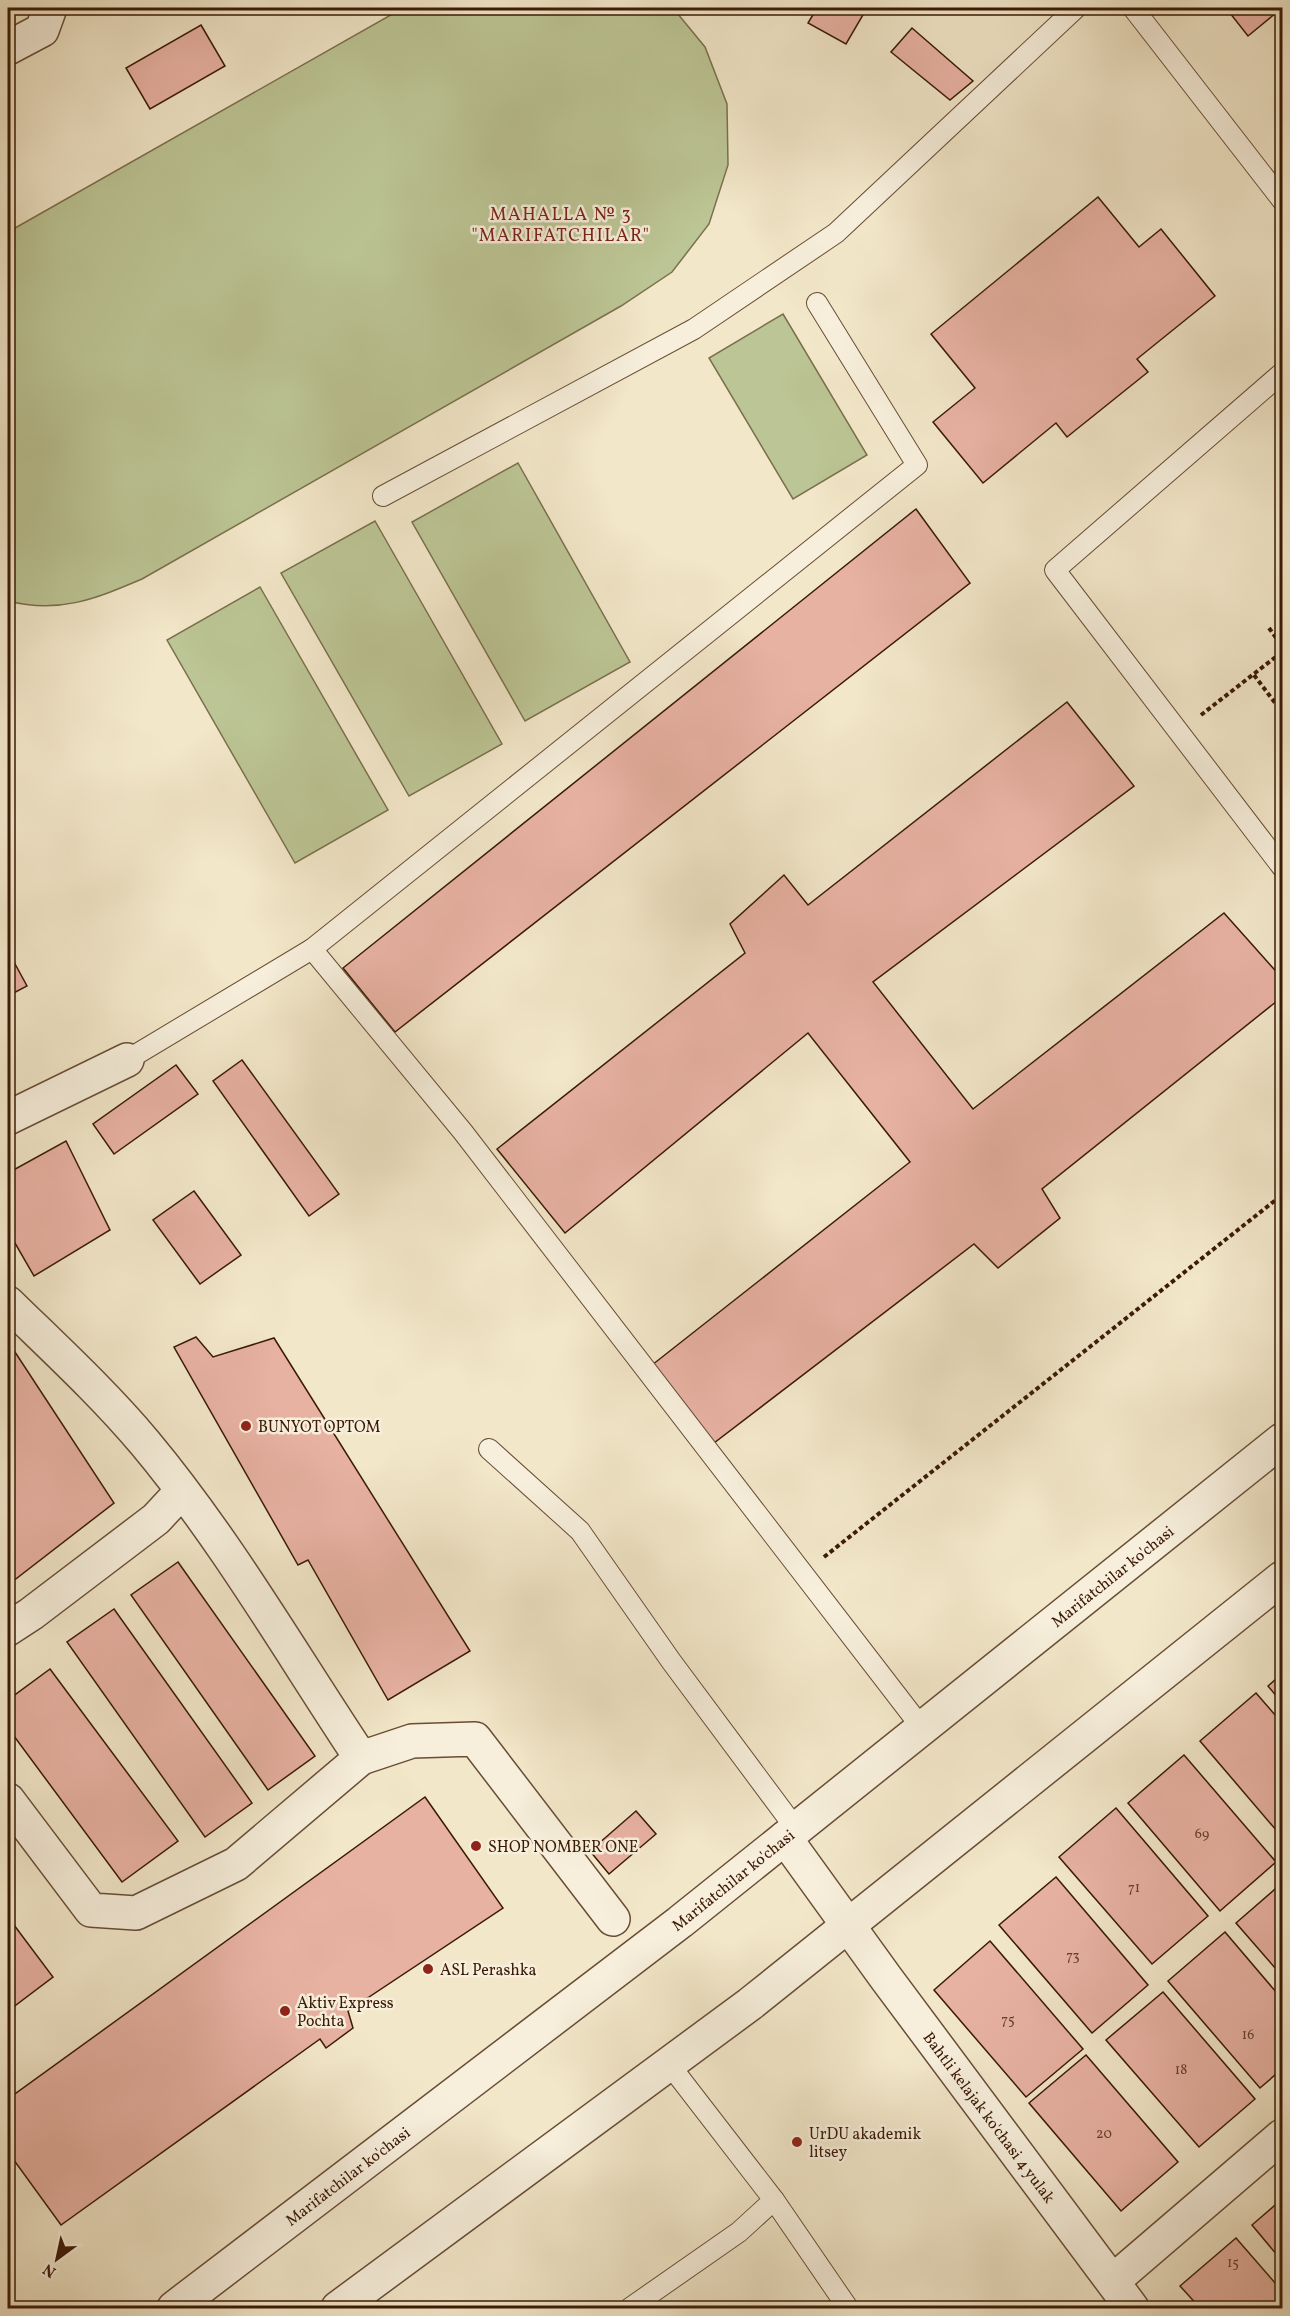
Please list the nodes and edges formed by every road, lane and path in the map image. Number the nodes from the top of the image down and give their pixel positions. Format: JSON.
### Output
{"nodes":[{"id":1,"x":50,"y":8,"type":"edge"},
{"id":2,"x":1076,"y":8,"type":"edge"},
{"id":3,"x":1132,"y":8,"type":"edge"},
{"id":4,"x":8,"y":48,"type":"edge"},
{"id":5,"x":1282,"y":200,"type":"edge"},
{"id":6,"x":817,"y":303,"type":"dead end"},
{"id":7,"x":1282,"y":373,"type":"edge"},
{"id":8,"x":383,"y":496,"type":"dead end"},
{"id":9,"x":1269,"y":628,"type":"dead end"},
{"id":10,"x":1282,"y":646,"type":"edge"},
{"id":11,"x":1282,"y":652,"type":"edge"},
{"id":12,"x":1254,"y":675,"type":"junction"},
{"id":13,"x":1282,"y":712,"type":"edge"},
{"id":14,"x":1179,"y":732,"type":"junction"},
{"id":15,"x":1282,"y":867,"type":"edge"},
{"id":16,"x":312,"y":949,"type":"junction"},
{"id":17,"x":127,"y":1060,"type":"joint"},
{"id":18,"x":8,"y":1118,"type":"edge"},
{"id":19,"x":1282,"y":1195,"type":"edge"},
{"id":20,"x":8,"y":1303,"type":"edge"},
{"id":21,"x":1282,"y":1440,"type":"edge"},
{"id":22,"x":489,"y":1449,"type":"dead end"},
{"id":23,"x":182,"y":1491,"type":"junction"},
{"id":24,"x":803,"y":1574,"type":"junction"},
{"id":25,"x":1282,"y":1578,"type":"edge"},
{"id":26,"x":8,"y":1629,"type":"edge"},
{"id":27,"x":922,"y":1728,"type":"junction"},
{"id":28,"x":361,"y":1758,"type":"junction"},
{"id":29,"x":8,"y":1800,"type":"edge"},
{"id":30,"x":790,"y":1834,"type":"junction"},
{"id":31,"x":613,"y":1919,"type":"dead end"},
{"id":32,"x":848,"y":1926,"type":"junction"},
{"id":33,"x":669,"y":2064,"type":"junction"},
{"id":34,"x":1282,"y":2136,"type":"edge"},
{"id":35,"x":774,"y":2200,"type":"junction"},
{"id":36,"x":1113,"y":2281,"type":"junction"},
{"id":37,"x":174,"y":2308,"type":"edge"},
{"id":38,"x":338,"y":2308,"type":"edge"},
{"id":39,"x":630,"y":2308,"type":"edge"},
{"id":40,"x":848,"y":2308,"type":"edge"},
{"id":41,"x":1132,"y":2308,"type":"edge"}],
"edges":[{"from":1,"to":4,"type":"street"},
{"from":2,"to":8,"type":"lane"},
{"from":3,"to":5,"type":"lane"},
{"from":6,"to":16,"type":"lane"},
{"from":7,"to":14,"type":"lane"},
{"from":9,"to":10,"type":"path"},
{"from":11,"to":12,"type":"path"},
{"from":12,"to":13,"type":"path"},
{"from":12,"to":14,"type":"path"},
{"from":14,"to":15,"type":"lane"},
{"from":16,"to":17,"type":"lane"},
{"from":16,"to":24,"type":"lane"},
{"from":17,"to":18,"type":"street"},
{"from":19,"to":24,"type":"path"},
{"from":20,"to":23,"type":"street"},
{"from":21,"to":27,"type":"street","name":"Marifatchilar ko'chasi"},
{"from":22,"to":30,"type":"lane"},
{"from":23,"to":26,"type":"street"},
{"from":23,"to":28,"type":"street"},
{"from":24,"to":27,"type":"lane"},
{"from":25,"to":32,"type":"street"},
{"from":27,"to":30,"type":"street","name":"Marifatchilar ko'chasi"},
{"from":28,"to":29,"type":"street"},
{"from":28,"to":31,"type":"street"},
{"from":30,"to":32,"type":"street","name":"Bahtli kelajak ko'chasi 4 yulak"},
{"from":30,"to":37,"type":"street","name":"Marifatchilar ko'chasi"},
{"from":32,"to":33,"type":"street"},
{"from":32,"to":36,"type":"street","name":"Bahtli kelajak ko'chasi 4 yulak"},
{"from":33,"to":35,"type":"lane"},
{"from":33,"to":38,"type":"street"},
{"from":34,"to":36,"type":"street"},
{"from":35,"to":39,"type":"lane"},
{"from":35,"to":40,"type":"lane"},
{"from":36,"to":41,"type":"street","name":"Bahtli kelajak ko'chasi 4 yulak"}]}
